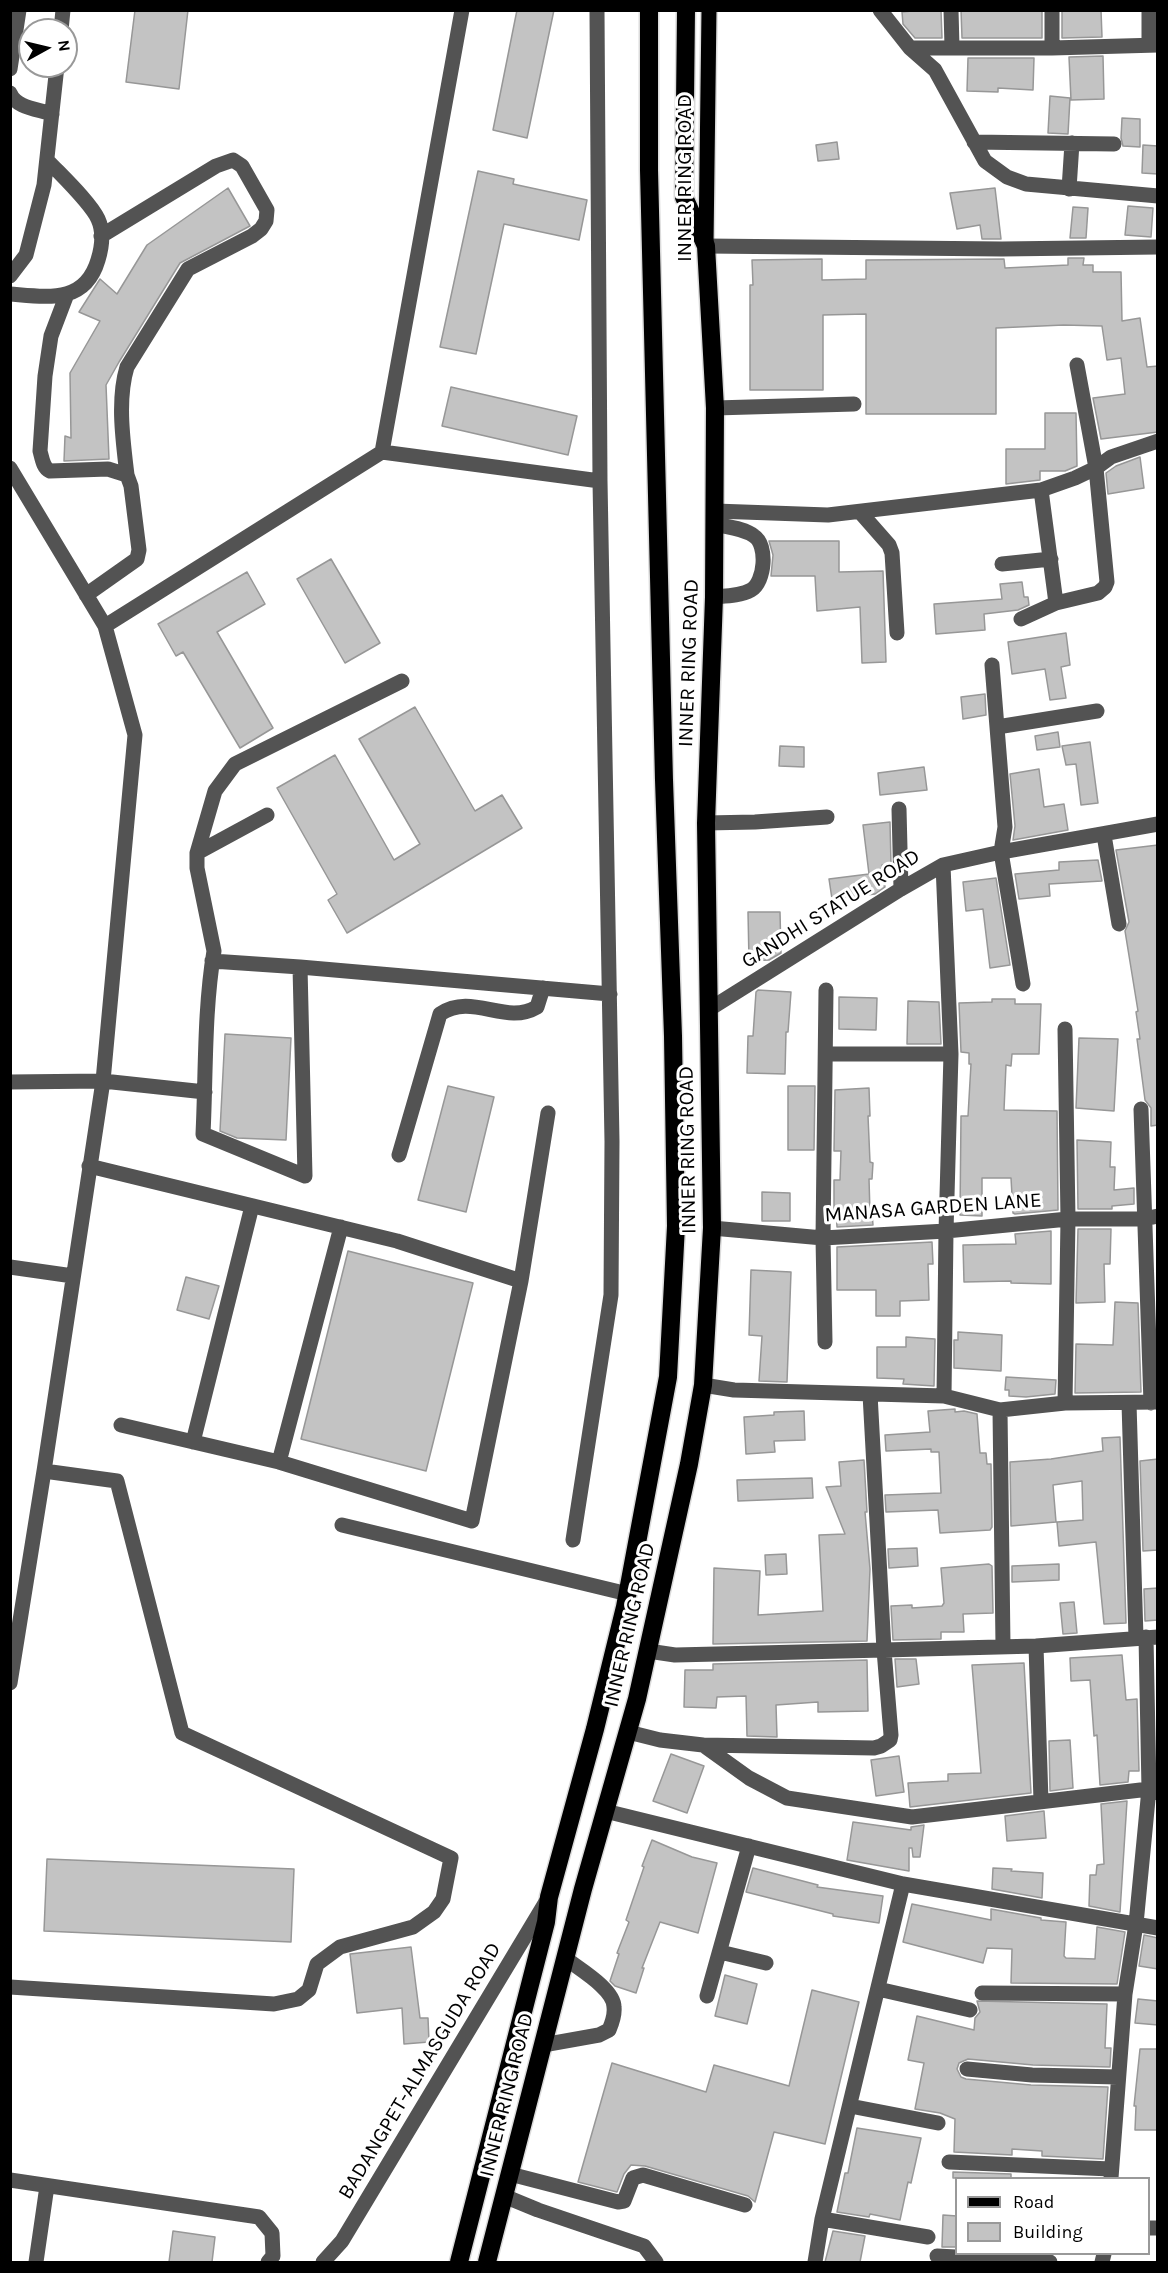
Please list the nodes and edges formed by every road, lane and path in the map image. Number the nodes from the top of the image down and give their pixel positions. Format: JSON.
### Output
{"nodes":[{"id":1,"x":20,"y":10,"type":"edge"},
{"id":2,"x":462,"y":10,"type":"edge"},
{"id":3,"x":597,"y":10,"type":"edge"},
{"id":4,"x":649,"y":10,"type":"edge"},
{"id":5,"x":686,"y":10,"type":"edge"},
{"id":6,"x":709,"y":10,"type":"edge"},
{"id":7,"x":880,"y":10,"type":"edge"},
{"id":8,"x":951,"y":10,"type":"edge"},
{"id":9,"x":1052,"y":10,"type":"edge"},
{"id":10,"x":1149,"y":10,"type":"edge"},
{"id":11,"x":1153,"y":45,"type":"edge"},
{"id":12,"x":952,"y":47,"type":"junction"},
{"id":13,"x":910,"y":48,"type":"junction"},
{"id":14,"x":1052,"y":48,"type":"junction"},
{"id":15,"x":10,"y":69,"type":"edge"},
{"id":16,"x":56,"y":78,"type":"edge"},
{"id":17,"x":11,"y":96,"type":"edge"},
{"id":18,"x":52,"y":114,"type":"junction"},
{"id":19,"x":974,"y":142,"type":"junction"},
{"id":20,"x":1072,"y":143,"type":"junction"},
{"id":21,"x":1114,"y":144,"type":"dead end"},
{"id":22,"x":47,"y":160,"type":"junction"},
{"id":23,"x":1069,"y":189,"type":"junction"},
{"id":24,"x":1158,"y":196,"type":"edge"},
{"id":25,"x":101,"y":236,"type":"junction"},
{"id":26,"x":706,"y":246,"type":"junction"},
{"id":27,"x":1158,"y":247,"type":"edge"},
{"id":28,"x":10,"y":276,"type":"edge"},
{"id":29,"x":10,"y":294,"type":"edge"},
{"id":30,"x":67,"y":294,"type":"junction"},
{"id":31,"x":1077,"y":365,"type":"dead end"},
{"id":32,"x":854,"y":404,"type":"dead end"},
{"id":33,"x":715,"y":408,"type":"junction"},
{"id":34,"x":1158,"y":441,"type":"edge"},
{"id":35,"x":382,"y":452,"type":"junction"},
{"id":36,"x":10,"y":468,"type":"edge"},
{"id":37,"x":1096,"y":468,"type":"junction"},
{"id":38,"x":127,"y":475,"type":"junction"},
{"id":39,"x":600,"y":481,"type":"junction"},
{"id":40,"x":1041,"y":490,"type":"junction"},
{"id":41,"x":860,"y":512,"type":"junction"},
{"id":42,"x":715,"y":518,"type":"junction"},
{"id":43,"x":1050,"y":560,"type":"junction"},
{"id":44,"x":1002,"y":564,"type":"dead end"},
{"id":45,"x":86,"y":595,"type":"junction"},
{"id":46,"x":714,"y":597,"type":"junction"},
{"id":47,"x":1056,"y":603,"type":"junction"},
{"id":48,"x":1021,"y":619,"type":"dead end"},
{"id":49,"x":105,"y":626,"type":"junction"},
{"id":50,"x":897,"y":633,"type":"dead end"},
{"id":51,"x":992,"y":666,"type":"dead end"},
{"id":52,"x":402,"y":681,"type":"dead end"},
{"id":53,"x":1097,"y":711,"type":"dead end"},
{"id":54,"x":997,"y":727,"type":"junction"},
{"id":55,"x":899,"y":809,"type":"dead end"},
{"id":56,"x":267,"y":815,"type":"dead end"},
{"id":57,"x":827,"y":817,"type":"dead end"},
{"id":58,"x":706,"y":823,"type":"junction"},
{"id":59,"x":1158,"y":824,"type":"edge"},
{"id":60,"x":1104,"y":835,"type":"junction"},
{"id":61,"x":1001,"y":852,"type":"junction"},
{"id":62,"x":198,"y":853,"type":"junction"},
{"id":63,"x":943,"y":865,"type":"junction"},
{"id":64,"x":901,"y":889,"type":"junction"},
{"id":65,"x":1119,"y":924,"type":"dead end"},
{"id":66,"x":212,"y":961,"type":"junction"},
{"id":67,"x":300,"y":967,"type":"junction"},
{"id":68,"x":1023,"y":984,"type":"dead end"},
{"id":69,"x":543,"y":988,"type":"junction"},
{"id":70,"x":826,"y":990,"type":"dead end"},
{"id":71,"x":610,"y":994,"type":"junction"},
{"id":72,"x":708,"y":1010,"type":"junction"},
{"id":73,"x":1065,"y":1029,"type":"dead end"},
{"id":74,"x":826,"y":1054,"type":"junction"},
{"id":75,"x":951,"y":1054,"type":"junction"},
{"id":76,"x":103,"y":1081,"type":"junction"},
{"id":77,"x":10,"y":1082,"type":"edge"},
{"id":78,"x":205,"y":1092,"type":"junction"},
{"id":79,"x":1141,"y":1109,"type":"dead end"},
{"id":80,"x":548,"y":1113,"type":"dead end"},
{"id":81,"x":399,"y":1155,"type":"dead end"},
{"id":82,"x":89,"y":1166,"type":"junction"},
{"id":83,"x":252,"y":1206,"type":"junction"},
{"id":84,"x":1151,"y":1218,"type":"edge"},
{"id":85,"x":1068,"y":1219,"type":"junction"},
{"id":86,"x":341,"y":1227,"type":"junction"},
{"id":87,"x":712,"y":1228,"type":"junction"},
{"id":88,"x":946,"y":1231,"type":"junction"},
{"id":89,"x":823,"y":1238,"type":"junction"},
{"id":90,"x":10,"y":1267,"type":"edge"},
{"id":91,"x":73,"y":1276,"type":"junction"},
{"id":92,"x":521,"y":1281,"type":"junction"},
{"id":93,"x":825,"y":1342,"type":"dead end"},
{"id":94,"x":703,"y":1385,"type":"junction"},
{"id":95,"x":870,"y":1394,"type":"junction"},
{"id":96,"x":944,"y":1396,"type":"junction"},
{"id":97,"x":1065,"y":1403,"type":"junction"},
{"id":98,"x":1129,"y":1403,"type":"junction"},
{"id":99,"x":1154,"y":1403,"type":"edge"},
{"id":100,"x":1000,"y":1410,"type":"junction"},
{"id":101,"x":121,"y":1425,"type":"dead end"},
{"id":102,"x":193,"y":1442,"type":"junction"},
{"id":103,"x":279,"y":1462,"type":"junction"},
{"id":104,"x":44,"y":1471,"type":"junction"},
{"id":105,"x":342,"y":1525,"type":"dead end"},
{"id":106,"x":573,"y":1540,"type":"dead end"},
{"id":107,"x":628,"y":1594,"type":"junction"},
{"id":108,"x":1146,"y":1637,"type":"edge"},
{"id":109,"x":1003,"y":1646,"type":"junction"},
{"id":110,"x":1036,"y":1646,"type":"junction"},
{"id":111,"x":884,"y":1650,"type":"junction"},
{"id":112,"x":648,"y":1651,"type":"junction"},
{"id":113,"x":10,"y":1683,"type":"edge"},
{"id":114,"x":628,"y":1732,"type":"junction"},
{"id":115,"x":703,"y":1745,"type":"junction"},
{"id":116,"x":1153,"y":1791,"type":"edge"},
{"id":117,"x":1041,"y":1802,"type":"junction"},
{"id":118,"x":605,"y":1811,"type":"junction"},
{"id":119,"x":749,"y":1846,"type":"junction"},
{"id":120,"x":903,"y":1884,"type":"junction"},
{"id":121,"x":549,"y":1897,"type":"junction"},
{"id":122,"x":1136,"y":1924,"type":"junction"},
{"id":123,"x":1158,"y":1928,"type":"edge"},
{"id":124,"x":720,"y":1952,"type":"junction"},
{"id":125,"x":565,"y":1958,"type":"junction"},
{"id":126,"x":766,"y":1963,"type":"dead end"},
{"id":127,"x":10,"y":1988,"type":"edge"},
{"id":128,"x":878,"y":1989,"type":"junction"},
{"id":129,"x":982,"y":1993,"type":"dead end"},
{"id":130,"x":1125,"y":1994,"type":"junction"},
{"id":131,"x":707,"y":1996,"type":"dead end"},
{"id":132,"x":970,"y":2010,"type":"dead end"},
{"id":133,"x":543,"y":2045,"type":"junction"},
{"id":134,"x":967,"y":2069,"type":"dead end"},
{"id":135,"x":1118,"y":2077,"type":"junction"},
{"id":136,"x":850,"y":2106,"type":"junction"},
{"id":137,"x":938,"y":2123,"type":"dead end"},
{"id":138,"x":949,"y":2162,"type":"dead end"},
{"id":139,"x":510,"y":2174,"type":"junction"},
{"id":140,"x":1111,"y":2174,"type":"edge"},
{"id":141,"x":10,"y":2180,"type":"edge"},
{"id":142,"x":47,"y":2186,"type":"junction"},
{"id":143,"x":504,"y":2196,"type":"junction"},
{"id":144,"x":745,"y":2205,"type":"dead end"},
{"id":145,"x":822,"y":2219,"type":"junction"},
{"id":146,"x":928,"y":2236,"type":"dead end"},
{"id":147,"x":937,"y":2256,"type":"dead end"},
{"id":148,"x":36,"y":2262,"type":"edge"},
{"id":149,"x":267,"y":2262,"type":"edge"},
{"id":150,"x":323,"y":2262,"type":"edge"},
{"id":151,"x":459,"y":2262,"type":"edge"},
{"id":152,"x":487,"y":2262,"type":"edge"},
{"id":153,"x":656,"y":2262,"type":"edge"},
{"id":154,"x":815,"y":2262,"type":"edge"},
{"id":155,"x":1050,"y":2262,"type":"edge"}],
"edges":[{"from":1,"to":15,"type":"street"},
{"from":2,"to":35,"type":"street"},
{"from":3,"to":39,"type":"street"},
{"from":4,"to":107,"type":"highway","name":"INNER RING ROAD"},
{"from":5,"to":26,"type":"highway"},
{"from":6,"to":26,"type":"main road","name":"INNER RING ROAD"},
{"from":7,"to":13,"type":"street"},
{"from":8,"to":12,"type":"street"},
{"from":9,"to":14,"type":"street"},
{"from":10,"to":11,"type":"street"},
{"from":11,"to":14,"type":"street"},
{"from":12,"to":13,"type":"street"},
{"from":12,"to":14,"type":"street"},
{"from":13,"to":19,"type":"street"},
{"from":16,"to":18,"type":"street"},
{"from":17,"to":18,"type":"street"},
{"from":18,"to":22,"type":"street"},
{"from":19,"to":20,"type":"street"},
{"from":19,"to":23,"type":"street"},
{"from":20,"to":21,"type":"street"},
{"from":20,"to":23,"type":"street"},
{"from":22,"to":25,"type":"street"},
{"from":22,"to":28,"type":"street"},
{"from":23,"to":24,"type":"street"},
{"from":25,"to":30,"type":"street"},
{"from":25,"to":38,"type":"street"},
{"from":26,"to":27,"type":"street"},
{"from":26,"to":33,"type":"highway","name":"INNER RING ROAD"},
{"from":29,"to":30,"type":"street"},
{"from":30,"to":38,"type":"street"},
{"from":31,"to":37,"type":"street"},
{"from":32,"to":33,"type":"street"},
{"from":33,"to":42,"type":"highway","name":"INNER RING ROAD"},
{"from":34,"to":37,"type":"street"},
{"from":35,"to":39,"type":"street"},
{"from":35,"to":49,"type":"street"},
{"from":36,"to":45,"type":"street"},
{"from":37,"to":40,"type":"street"},
{"from":37,"to":47,"type":"street"},
{"from":38,"to":45,"type":"street"},
{"from":39,"to":71,"type":"street"},
{"from":40,"to":41,"type":"street"},
{"from":40,"to":43,"type":"street"},
{"from":41,"to":42,"type":"street"},
{"from":41,"to":50,"type":"street"},
{"from":42,"to":46,"type":"highway","name":"INNER RING ROAD"},
{"from":42,"to":46,"type":"street"},
{"from":43,"to":44,"type":"street"},
{"from":43,"to":47,"type":"street"},
{"from":45,"to":49,"type":"street"},
{"from":46,"to":58,"type":"highway","name":"INNER RING ROAD"},
{"from":47,"to":48,"type":"street"},
{"from":49,"to":76,"type":"street"},
{"from":51,"to":54,"type":"street"},
{"from":52,"to":62,"type":"street"},
{"from":53,"to":54,"type":"street"},
{"from":54,"to":61,"type":"street"},
{"from":55,"to":64,"type":"street"},
{"from":56,"to":62,"type":"street"},
{"from":57,"to":58,"type":"street"},
{"from":58,"to":72,"type":"highway","name":"INNER RING ROAD"},
{"from":59,"to":60,"type":"street","name":"GANDHI STATUE ROAD"},
{"from":60,"to":61,"type":"street","name":"GANDHI STATUE ROAD"},
{"from":60,"to":65,"type":"street"},
{"from":61,"to":63,"type":"street","name":"GANDHI STATUE ROAD"},
{"from":61,"to":68,"type":"street"},
{"from":62,"to":66,"type":"street"},
{"from":63,"to":64,"type":"street","name":"GANDHI STATUE ROAD"},
{"from":63,"to":75,"type":"street"},
{"from":64,"to":72,"type":"street","name":"GANDHI STATUE ROAD"},
{"from":66,"to":67,"type":"street"},
{"from":66,"to":78,"type":"street"},
{"from":67,"to":69,"type":"street"},
{"from":67,"to":78,"type":"street"},
{"from":69,"to":71,"type":"street"},
{"from":69,"to":81,"type":"street"},
{"from":70,"to":74,"type":"street"},
{"from":71,"to":106,"type":"street"},
{"from":72,"to":87,"type":"highway","name":"INNER RING ROAD"},
{"from":73,"to":85,"type":"street"},
{"from":74,"to":75,"type":"street"},
{"from":74,"to":89,"type":"street"},
{"from":75,"to":88,"type":"street"},
{"from":76,"to":77,"type":"street"},
{"from":76,"to":78,"type":"street"},
{"from":76,"to":82,"type":"street"},
{"from":79,"to":84,"type":"street"},
{"from":80,"to":92,"type":"street"},
{"from":82,"to":83,"type":"street"},
{"from":82,"to":91,"type":"street"},
{"from":83,"to":86,"type":"street"},
{"from":83,"to":102,"type":"street"},
{"from":84,"to":85,"type":"street","name":"MANASA GARDEN LANE"},
{"from":84,"to":99,"type":"street"},
{"from":85,"to":88,"type":"street","name":"MANASA GARDEN LANE"},
{"from":85,"to":97,"type":"street"},
{"from":86,"to":92,"type":"street"},
{"from":86,"to":103,"type":"street"},
{"from":87,"to":89,"type":"street","name":"MANASA GARDEN LANE"},
{"from":87,"to":94,"type":"highway","name":"INNER RING ROAD"},
{"from":88,"to":89,"type":"street","name":"MANASA GARDEN LANE"},
{"from":88,"to":96,"type":"street"},
{"from":89,"to":93,"type":"street"},
{"from":90,"to":91,"type":"street"},
{"from":91,"to":104,"type":"street"},
{"from":92,"to":103,"type":"street"},
{"from":94,"to":95,"type":"street"},
{"from":94,"to":112,"type":"highway","name":"INNER RING ROAD"},
{"from":95,"to":96,"type":"street"},
{"from":95,"to":111,"type":"street"},
{"from":96,"to":100,"type":"street"},
{"from":97,"to":98,"type":"street"},
{"from":97,"to":100,"type":"street"},
{"from":98,"to":99,"type":"street"},
{"from":98,"to":108,"type":"street"},
{"from":100,"to":109,"type":"street"},
{"from":101,"to":102,"type":"street"},
{"from":102,"to":103,"type":"street"},
{"from":104,"to":113,"type":"street"},
{"from":104,"to":127,"type":"street"},
{"from":105,"to":107,"type":"street"},
{"from":107,"to":121,"type":"highway","name":"INNER RING ROAD"},
{"from":108,"to":110,"type":"street"},
{"from":108,"to":116,"type":"street"},
{"from":109,"to":110,"type":"street"},
{"from":109,"to":111,"type":"street"},
{"from":110,"to":117,"type":"street"},
{"from":111,"to":112,"type":"street"},
{"from":111,"to":115,"type":"street"},
{"from":112,"to":114,"type":"highway","name":"INNER RING ROAD"},
{"from":114,"to":115,"type":"street"},
{"from":114,"to":118,"type":"highway","name":"INNER RING ROAD"},
{"from":115,"to":117,"type":"street"},
{"from":116,"to":117,"type":"street"},
{"from":116,"to":122,"type":"street"},
{"from":118,"to":119,"type":"street"},
{"from":118,"to":125,"type":"highway","name":"INNER RING ROAD"},
{"from":119,"to":120,"type":"street"},
{"from":119,"to":124,"type":"street"},
{"from":120,"to":122,"type":"street"},
{"from":120,"to":128,"type":"street"},
{"from":121,"to":150,"type":"street","name":"BADANGPET-ALMASGUDA ROAD"},
{"from":121,"to":151,"type":"highway","name":"INNER RING ROAD"},
{"from":122,"to":123,"type":"street"},
{"from":122,"to":130,"type":"street"},
{"from":124,"to":126,"type":"street"},
{"from":124,"to":131,"type":"street"},
{"from":125,"to":133,"type":"highway","name":"INNER RING ROAD"},
{"from":125,"to":133,"type":"street"},
{"from":128,"to":132,"type":"street"},
{"from":128,"to":136,"type":"street"},
{"from":129,"to":130,"type":"street"},
{"from":130,"to":135,"type":"street"},
{"from":133,"to":139,"type":"highway","name":"INNER RING ROAD"},
{"from":134,"to":135,"type":"street"},
{"from":135,"to":140,"type":"street"},
{"from":136,"to":137,"type":"street"},
{"from":136,"to":145,"type":"street"},
{"from":138,"to":140,"type":"street"},
{"from":139,"to":143,"type":"highway","name":"INNER RING ROAD"},
{"from":139,"to":144,"type":"street"},
{"from":141,"to":142,"type":"street"},
{"from":142,"to":148,"type":"street"},
{"from":142,"to":149,"type":"street"},
{"from":143,"to":152,"type":"highway","name":"INNER RING ROAD"},
{"from":143,"to":153,"type":"street"},
{"from":145,"to":146,"type":"street"},
{"from":145,"to":154,"type":"street"},
{"from":147,"to":155,"type":"street"}]}
